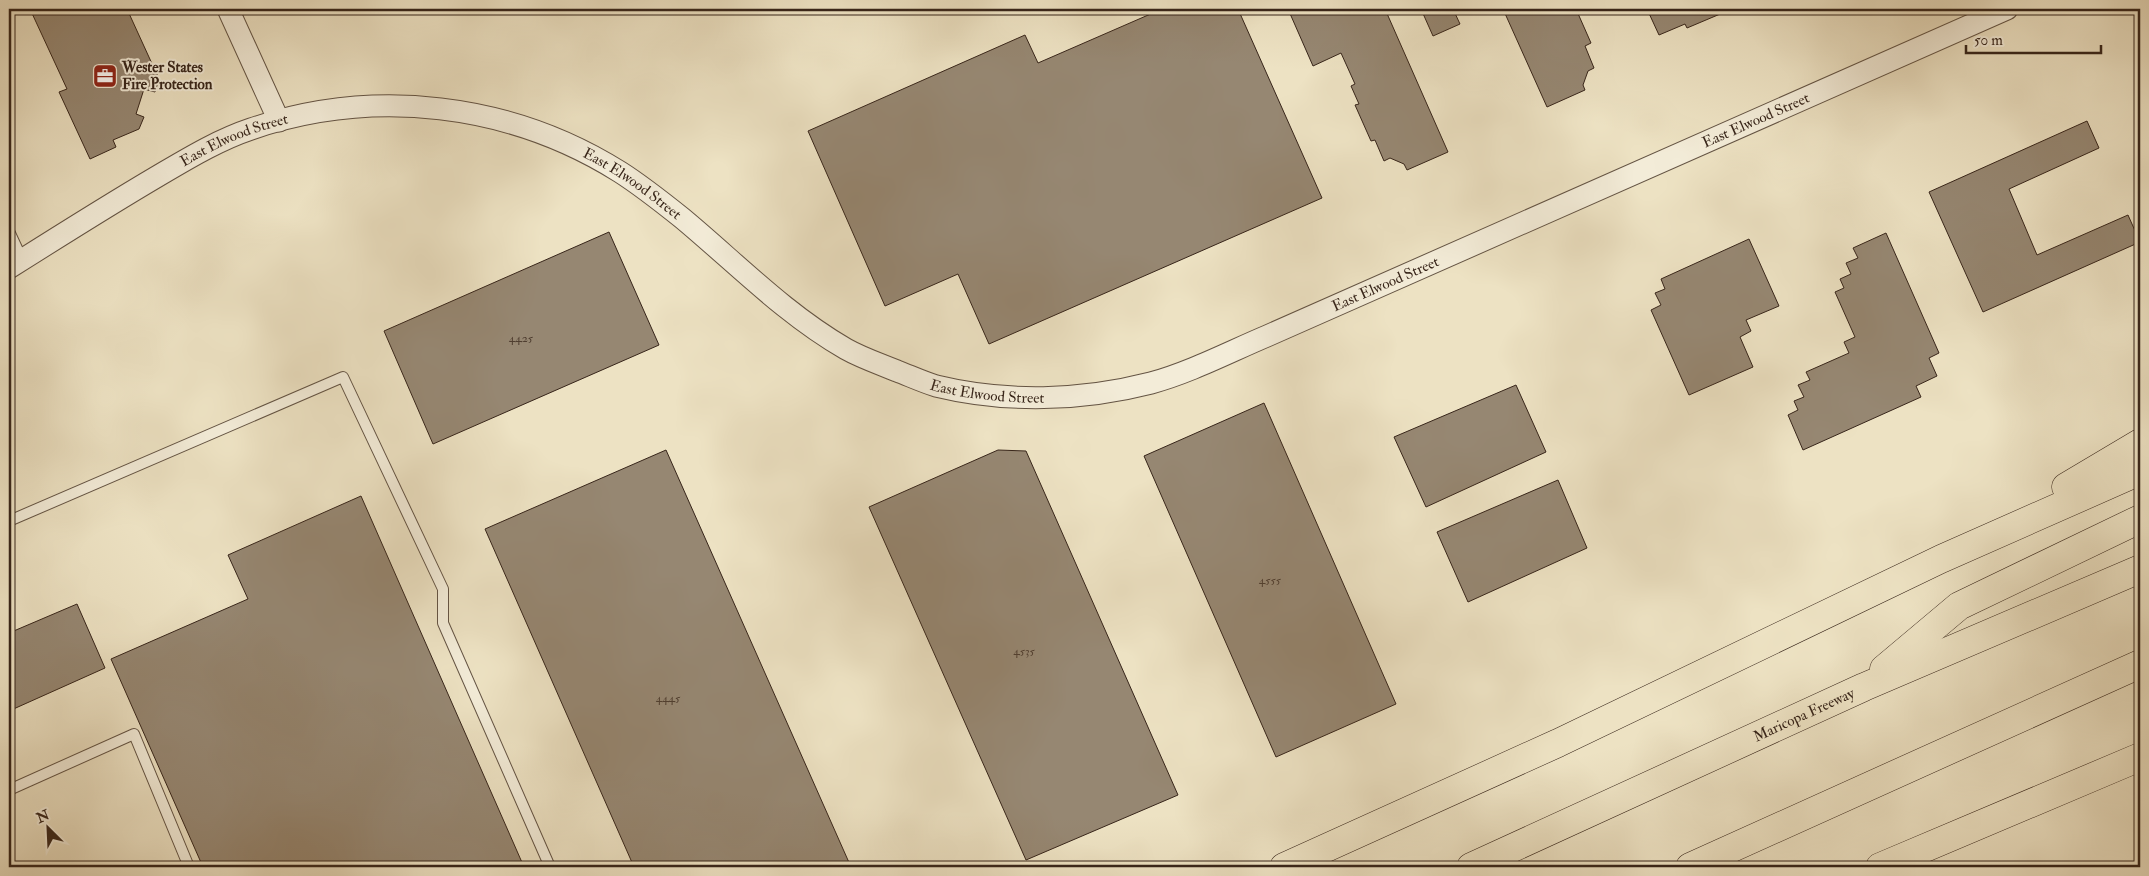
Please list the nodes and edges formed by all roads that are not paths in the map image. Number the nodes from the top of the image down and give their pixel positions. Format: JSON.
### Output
{"nodes":[{"id":1,"x":228,"y":9,"type":"edge"},
{"id":2,"x":2007,"y":9,"type":"edge"},
{"id":3,"x":279,"y":121,"type":"junction"},
{"id":4,"x":9,"y":231,"type":"edge"},
{"id":5,"x":16,"y":264,"type":"edge"},
{"id":6,"x":2140,"y":443,"type":"edge"},
{"id":7,"x":2140,"y":471,"type":"edge"},
{"id":8,"x":2140,"y":518,"type":"edge"},
{"id":9,"x":9,"y":522,"type":"edge"},
{"id":10,"x":1941,"y":559,"type":"junction"},
{"id":11,"x":2140,"y":569,"type":"edge"},
{"id":12,"x":2140,"y":664,"type":"edge"},
{"id":13,"x":1864,"y":687,"type":"junction"},
{"id":14,"x":2140,"y":756,"type":"edge"},
{"id":15,"x":9,"y":790,"type":"edge"},
{"id":16,"x":189,"y":867,"type":"edge"},
{"id":17,"x":550,"y":867,"type":"edge"},
{"id":18,"x":1284,"y":867,"type":"edge"},
{"id":19,"x":1471,"y":867,"type":"edge"},
{"id":20,"x":1690,"y":867,"type":"edge"},
{"id":21,"x":1880,"y":867,"type":"edge"}],
"edges":[{"from":1,"to":3,"type":"street"},
{"from":2,"to":3,"type":"street","name":"East Elwood Street"},
{"from":3,"to":5,"type":"street","name":"East Elwood Street"},
{"from":4,"to":5,"type":"lane"},
{"from":6,"to":10,"type":"highway"},
{"from":7,"to":10,"type":"highway"},
{"from":8,"to":13,"type":"highway"},
{"from":9,"to":17,"type":"lane"},
{"from":10,"to":18,"type":"highway"},
{"from":11,"to":13,"type":"highway","name":"Maricopa Freeway"},
{"from":12,"to":20,"type":"highway"},
{"from":13,"to":19,"type":"highway","name":"Maricopa Freeway"},
{"from":14,"to":21,"type":"highway"},
{"from":15,"to":16,"type":"lane"}]}
